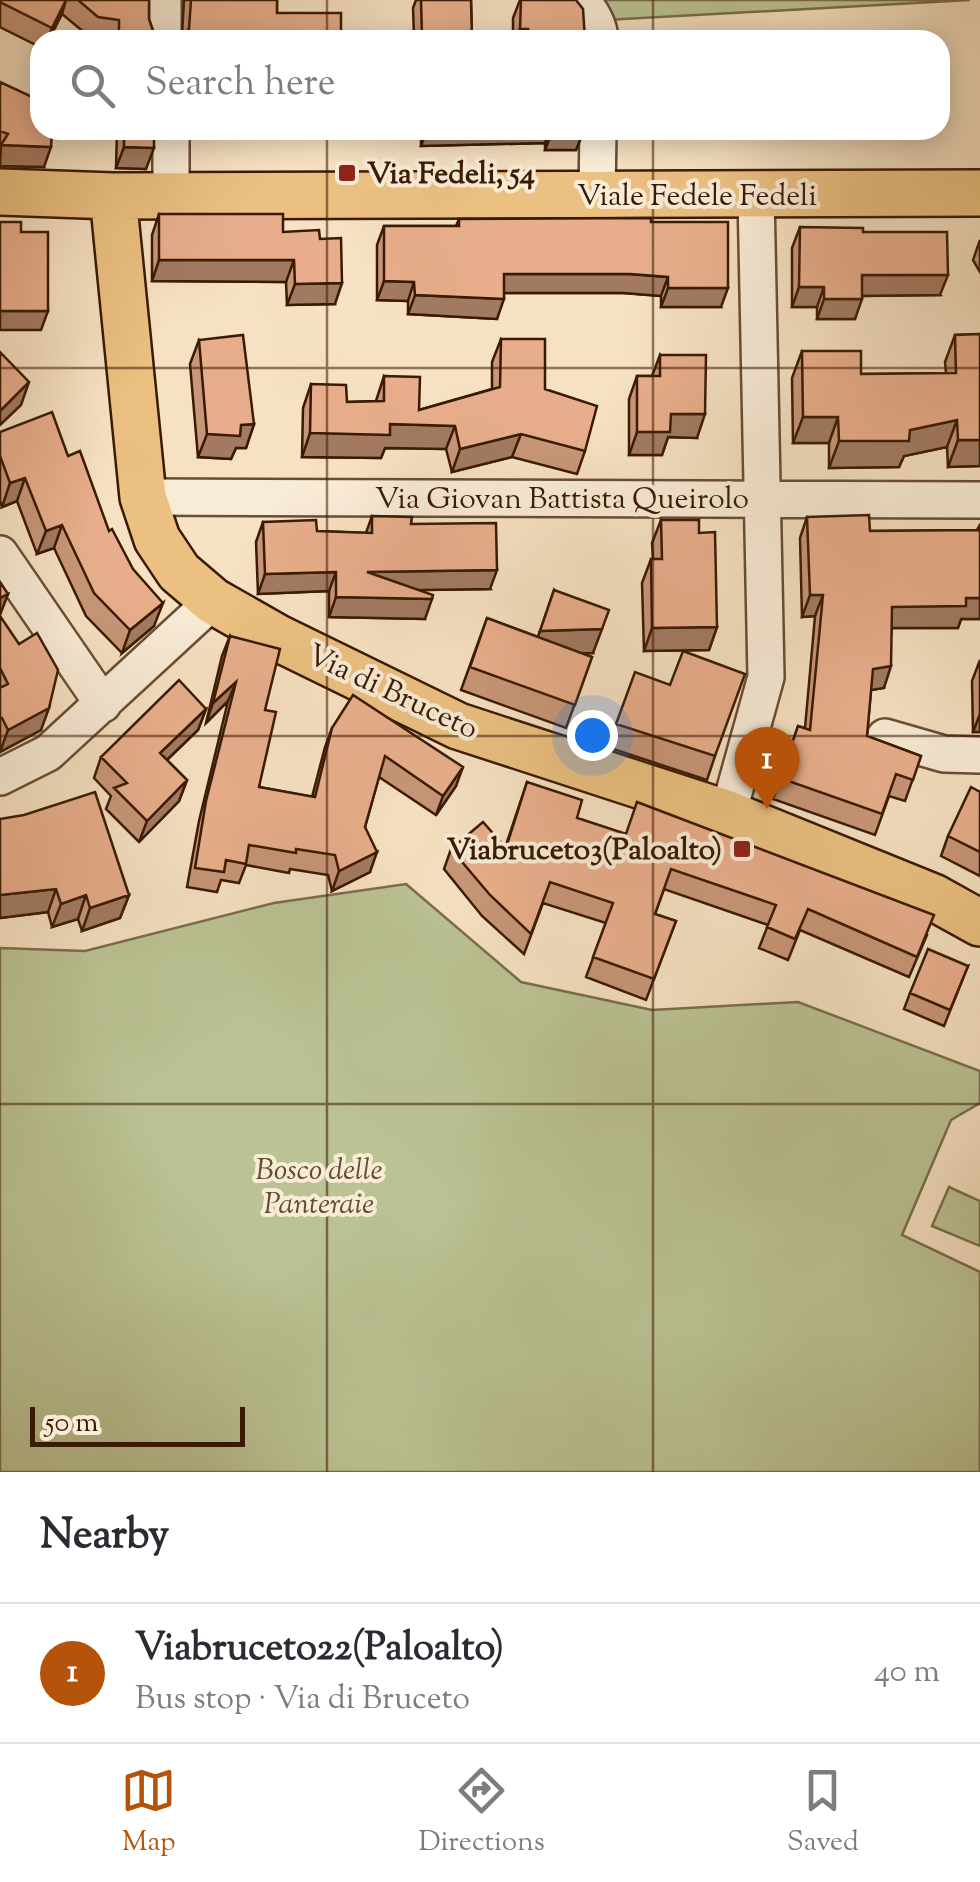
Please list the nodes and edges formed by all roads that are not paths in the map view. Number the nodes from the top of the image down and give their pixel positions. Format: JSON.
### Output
{"nodes":[{"id":1,"x":164,"y":0,"type":"edge"},
{"id":2,"x":579,"y":0,"type":"edge"},
{"id":3,"x":163,"y":30,"type":"edge"},
{"id":4,"x":598,"y":30,"type":"edge"},
{"id":5,"x":171,"y":140,"type":"edge"},
{"id":6,"x":598,"y":140,"type":"edge"},
{"id":7,"x":0,"y":192,"type":"edge"},
{"id":8,"x":980,"y":193,"type":"edge"},
{"id":9,"x":756,"y":195,"type":"junction"},
{"id":10,"x":113,"y":196,"type":"junction"},
{"id":11,"x":172,"y":196,"type":"junction"},
{"id":12,"x":597,"y":196,"type":"junction"},
{"id":13,"x":143,"y":497,"type":"junction"},
{"id":14,"x":760,"y":498,"type":"junction"},
{"id":15,"x":980,"y":500,"type":"edge"},
{"id":16,"x":0,"y":554,"type":"edge"},
{"id":17,"x":213,"y":601,"type":"junction"},
{"id":18,"x":104,"y":704,"type":"junction"},
{"id":19,"x":885,"y":737,"type":"dead end"},
{"id":20,"x":980,"y":755,"type":"edge"},
{"id":21,"x":0,"y":776,"type":"edge"},
{"id":22,"x":728,"y":814,"type":"junction"},
{"id":23,"x":980,"y":923,"type":"edge"}],
"edges":[{"from":1,"to":3,"type":"street"},
{"from":2,"to":4,"type":"street"},
{"from":5,"to":11,"type":"street"},
{"from":6,"to":12,"type":"street"},
{"from":7,"to":10,"type":"main road","name":"Viale Fedele Fedeli"},
{"from":8,"to":9,"type":"main road","name":"Viale Fedele Fedeli"},
{"from":9,"to":12,"type":"main road","name":"Viale Fedele Fedeli"},
{"from":9,"to":14,"type":"street"},
{"from":10,"to":11,"type":"main road","name":"Viale Fedele Fedeli"},
{"from":10,"to":13,"type":"main road","name":"Via di Bruceto"},
{"from":11,"to":12,"type":"main road","name":"Viale Fedele Fedeli"},
{"from":13,"to":14,"type":"street","name":"Via Giovan Battista Queirolo"},
{"from":13,"to":17,"type":"main road","name":"Via di Bruceto"},
{"from":14,"to":15,"type":"street","name":"Via Giovan Battista Queirolo"},
{"from":14,"to":22,"type":"street"},
{"from":16,"to":18,"type":"street"},
{"from":17,"to":18,"type":"street"},
{"from":17,"to":22,"type":"main road","name":"Via di Bruceto"},
{"from":18,"to":21,"type":"street"},
{"from":19,"to":20,"type":"street"},
{"from":22,"to":23,"type":"main road","name":"Via di Bruceto"}]}
